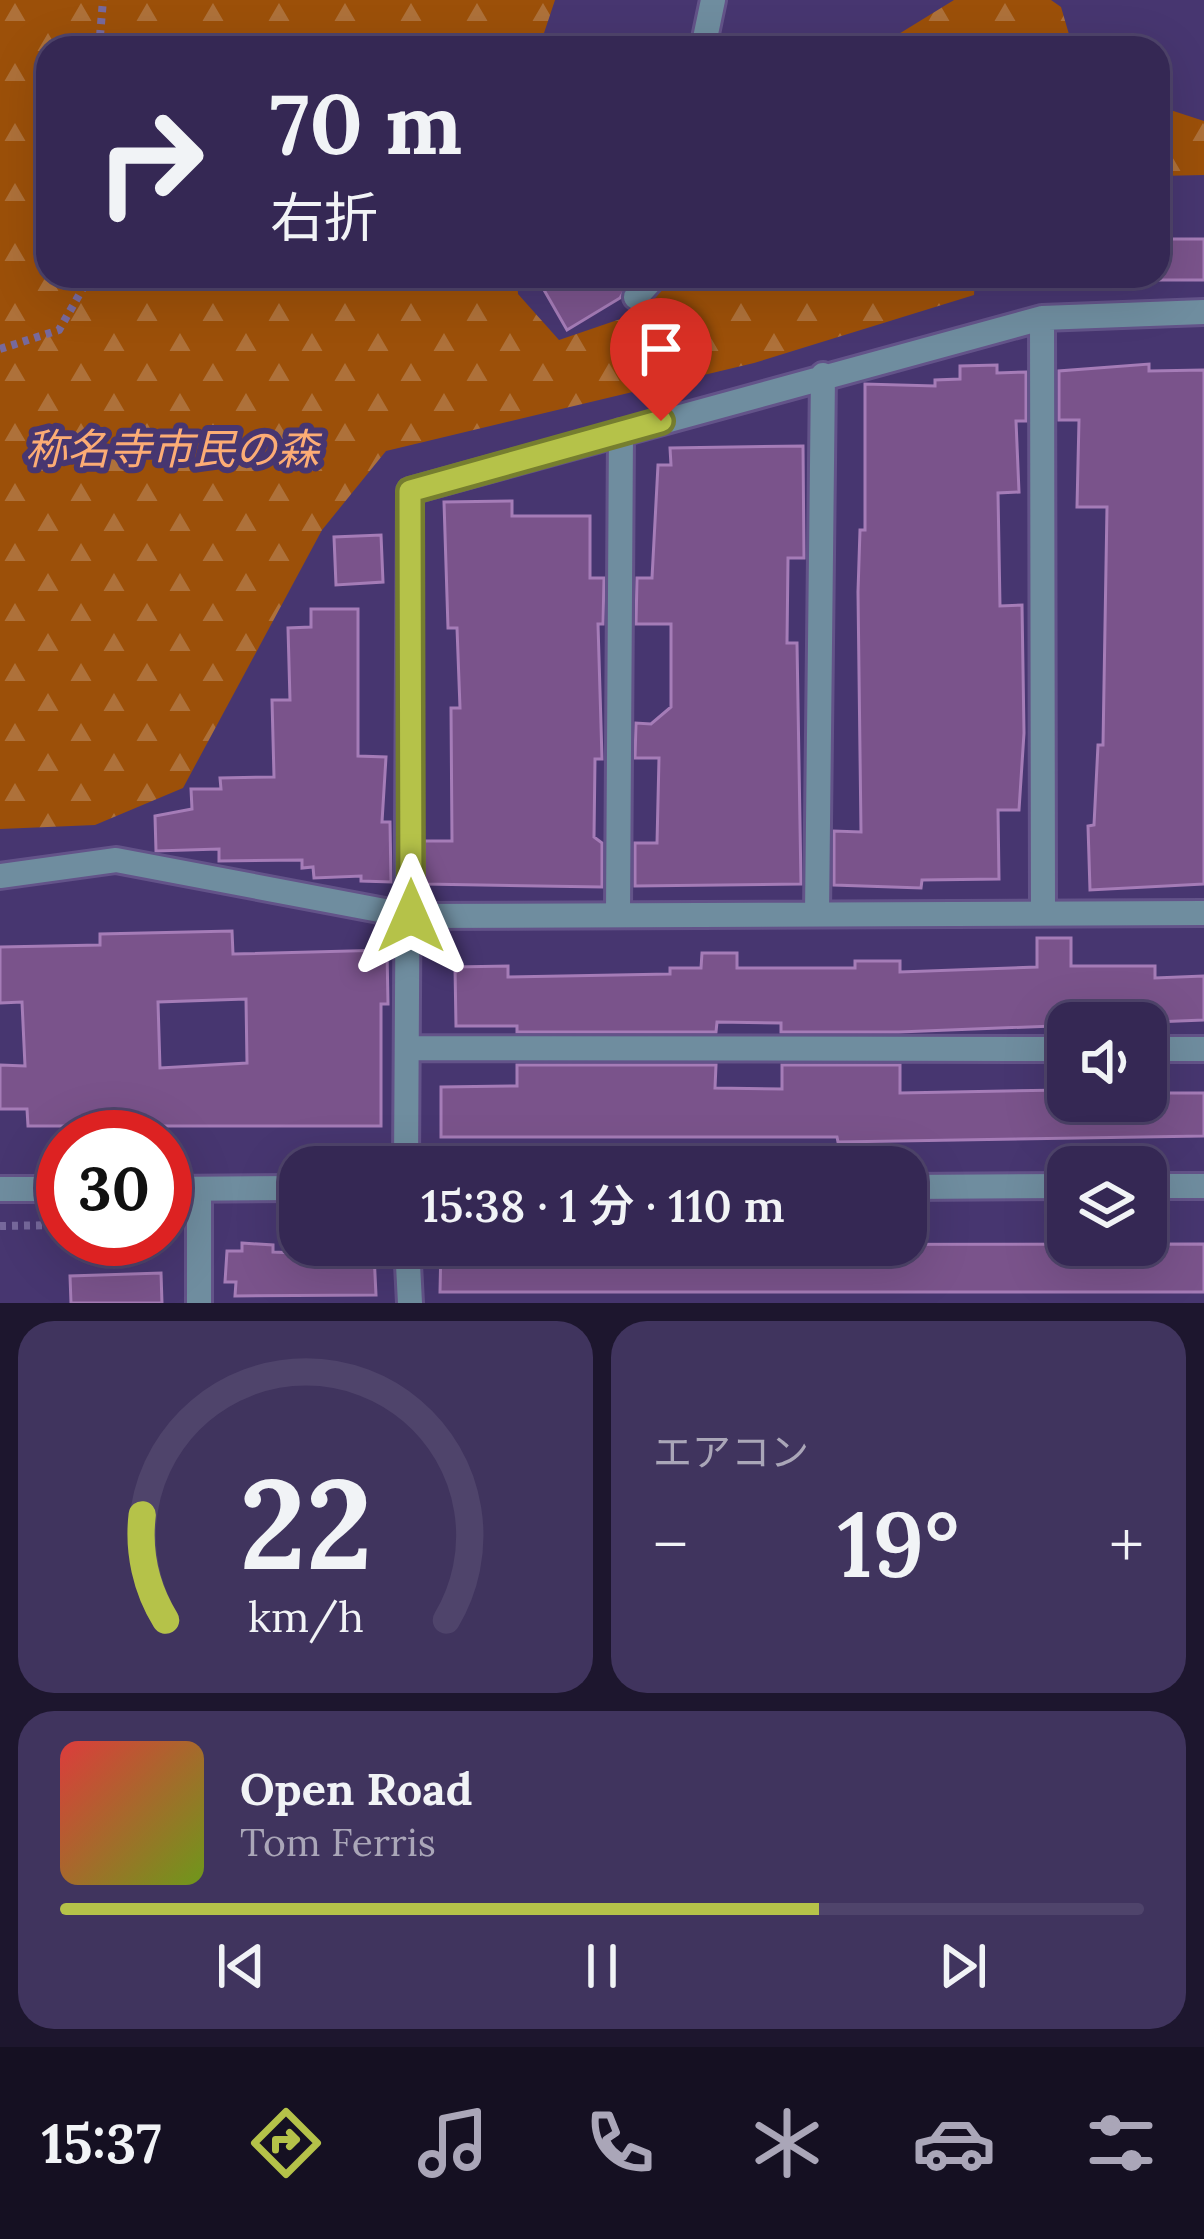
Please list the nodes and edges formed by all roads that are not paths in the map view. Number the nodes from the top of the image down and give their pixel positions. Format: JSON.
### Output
{"nodes":[{"id":1,"x":712,"y":0,"type":"edge"},
{"id":2,"x":705,"y":36,"type":"edge"},
{"id":3,"x":644,"y":288,"type":"edge"},
{"id":4,"x":636,"y":296,"type":"dead end"},
{"id":5,"x":1204,"y":312,"type":"edge"},
{"id":6,"x":1042,"y":318,"type":"junction"},
{"id":7,"x":823,"y":374,"type":"junction"},
{"id":8,"x":621,"y":432,"type":"junction"},
{"id":9,"x":0,"y":876,"type":"edge"},
{"id":10,"x":618,"y":912,"type":"junction"},
{"id":11,"x":817,"y":913,"type":"junction"},
{"id":12,"x":1043,"y":913,"type":"junction"},
{"id":13,"x":1204,"y":914,"type":"edge"},
{"id":14,"x":411,"y":916,"type":"junction"},
{"id":15,"x":409,"y":1048,"type":"junction"},
{"id":16,"x":1047,"y":1049,"type":"edge"},
{"id":17,"x":1167,"y":1049,"type":"edge"},
{"id":18,"x":1204,"y":1049,"type":"edge"},
{"id":19,"x":407,"y":1146,"type":"edge"},
{"id":20,"x":927,"y":1186,"type":"edge"},
{"id":21,"x":1047,"y":1186,"type":"edge"},
{"id":22,"x":1167,"y":1186,"type":"edge"},
{"id":23,"x":1204,"y":1186,"type":"edge"},
{"id":24,"x":279,"y":1188,"type":"edge"},
{"id":25,"x":0,"y":1189,"type":"edge"},
{"id":26,"x":36,"y":1189,"type":"edge"},
{"id":27,"x":192,"y":1189,"type":"edge"},
{"id":28,"x":199,"y":1189,"type":"junction"},
{"id":29,"x":407,"y":1266,"type":"edge"},
{"id":30,"x":199,"y":1303,"type":"edge"},
{"id":31,"x":410,"y":1303,"type":"edge"}],
"edges":[{"from":1,"to":2,"type":"street"},
{"from":3,"to":4,"type":"street"},
{"from":5,"to":6,"type":"street"},
{"from":6,"to":7,"type":"street"},
{"from":6,"to":12,"type":"street"},
{"from":7,"to":8,"type":"street"},
{"from":7,"to":11,"type":"street"},
{"from":8,"to":10,"type":"street"},
{"from":8,"to":14,"type":"street"},
{"from":9,"to":14,"type":"street"},
{"from":10,"to":11,"type":"street"},
{"from":10,"to":14,"type":"street"},
{"from":11,"to":12,"type":"street"},
{"from":12,"to":13,"type":"street"},
{"from":14,"to":15,"type":"street"},
{"from":15,"to":16,"type":"street"},
{"from":15,"to":19,"type":"street"},
{"from":17,"to":18,"type":"street"},
{"from":20,"to":21,"type":"street"},
{"from":22,"to":23,"type":"street"},
{"from":24,"to":28,"type":"street"},
{"from":25,"to":26,"type":"street"},
{"from":27,"to":28,"type":"street"},
{"from":28,"to":30,"type":"street"},
{"from":29,"to":31,"type":"street"}]}
